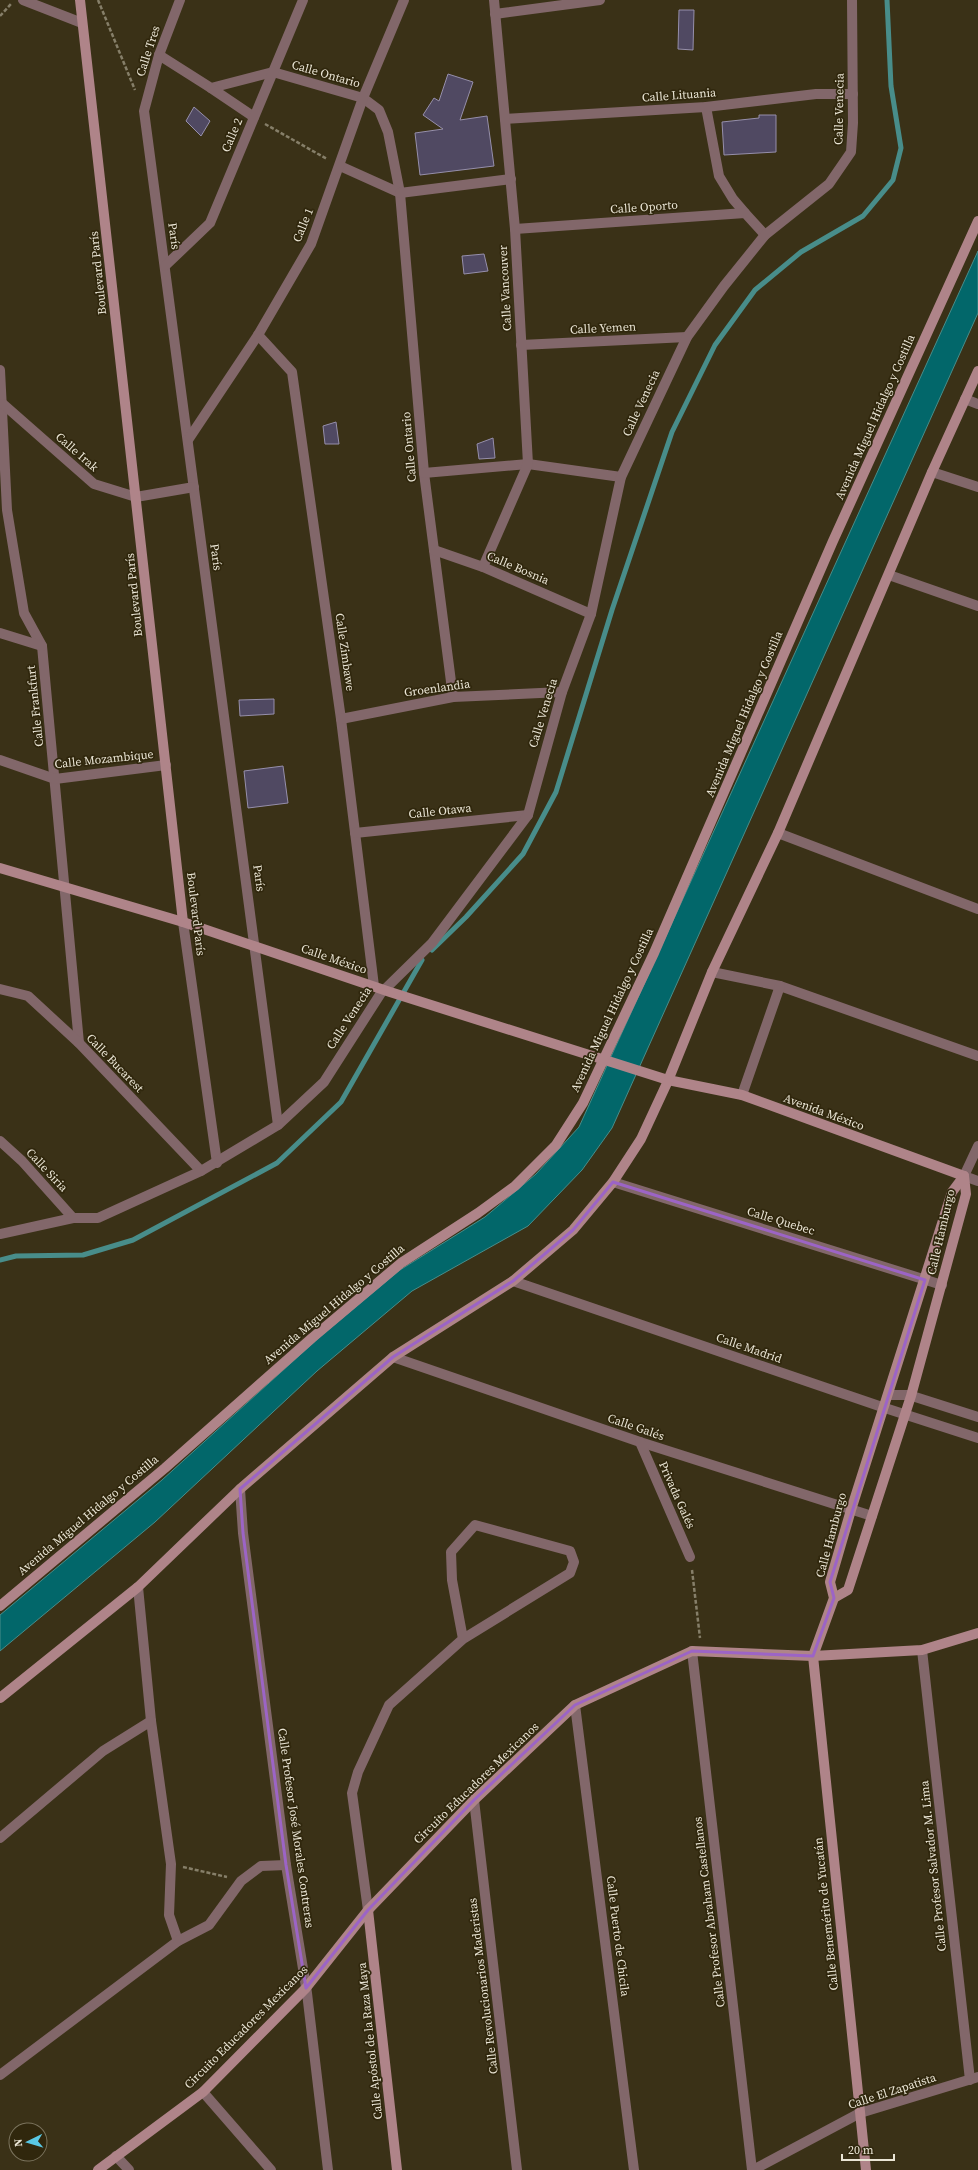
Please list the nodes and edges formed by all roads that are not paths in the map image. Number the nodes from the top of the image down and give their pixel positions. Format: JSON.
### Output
{"nodes":[{"id":1,"x":23,"y":0,"type":"edge"},
{"id":2,"x":80,"y":0,"type":"edge"},
{"id":3,"x":180,"y":0,"type":"edge"},
{"id":4,"x":303,"y":0,"type":"edge"},
{"id":5,"x":404,"y":0,"type":"edge"},
{"id":6,"x":494,"y":0,"type":"edge"},
{"id":7,"x":600,"y":0,"type":"edge"},
{"id":8,"x":852,"y":0,"type":"edge"},
{"id":9,"x":495,"y":14,"type":"junction"},
{"id":10,"x":82,"y":22,"type":"junction"},
{"id":11,"x":159,"y":55,"type":"junction"},
{"id":12,"x":273,"y":72,"type":"junction"},
{"id":13,"x":211,"y":88,"type":"junction"},
{"id":14,"x":853,"y":94,"type":"junction"},
{"id":15,"x":363,"y":98,"type":"junction"},
{"id":16,"x":706,"y":107,"type":"junction"},
{"id":17,"x":144,"y":111,"type":"joint"},
{"id":18,"x":254,"y":117,"type":"junction"},
{"id":19,"x":505,"y":119,"type":"junction"},
{"id":20,"x":340,"y":166,"type":"junction"},
{"id":21,"x":511,"y":179,"type":"junction"},
{"id":22,"x":400,"y":193,"type":"junction"},
{"id":23,"x":745,"y":213,"type":"junction"},
{"id":24,"x":978,"y":221,"type":"edge"},
{"id":25,"x":515,"y":229,"type":"junction"},
{"id":26,"x":765,"y":235,"type":"junction"},
{"id":27,"x":165,"y":266,"type":"junction"},
{"id":28,"x":258,"y":335,"type":"junction"},
{"id":29,"x":687,"y":337,"type":"junction"},
{"id":30,"x":521,"y":345,"type":"junction"},
{"id":31,"x":0,"y":370,"type":"edge"},
{"id":32,"x":978,"y":372,"type":"edge"},
{"id":33,"x":965,"y":399,"type":"junction"},
{"id":34,"x":2,"y":404,"type":"junction"},
{"id":35,"x":978,"y":404,"type":"edge"},
{"id":36,"x":188,"y":440,"type":"junction"},
{"id":37,"x":528,"y":464,"type":"junction"},
{"id":38,"x":932,"y":472,"type":"junction"},
{"id":39,"x":424,"y":473,"type":"junction"},
{"id":40,"x":621,"y":477,"type":"junction"},
{"id":41,"x":194,"y":487,"type":"junction"},
{"id":42,"x":978,"y":487,"type":"edge"},
{"id":43,"x":136,"y":497,"type":"junction"},
{"id":44,"x":3,"y":509,"type":"edge"},
{"id":45,"x":434,"y":550,"type":"junction"},
{"id":46,"x":483,"y":567,"type":"junction"},
{"id":47,"x":889,"y":575,"type":"junction"},
{"id":48,"x":978,"y":606,"type":"edge"},
{"id":49,"x":591,"y":614,"type":"junction"},
{"id":50,"x":0,"y":633,"type":"edge"},
{"id":51,"x":42,"y":646,"type":"junction"},
{"id":52,"x":562,"y":692,"type":"junction"},
{"id":53,"x":453,"y":697,"type":"junction"},
{"id":54,"x":341,"y":719,"type":"junction"},
{"id":55,"x":0,"y":760,"type":"edge"},
{"id":56,"x":166,"y":765,"type":"junction"},
{"id":57,"x":56,"y":779,"type":"junction"},
{"id":58,"x":528,"y":815,"type":"junction"},
{"id":59,"x":355,"y":833,"type":"junction"},
{"id":60,"x":778,"y":833,"type":"junction"},
{"id":61,"x":0,"y":868,"type":"edge"},
{"id":62,"x":65,"y":887,"type":"junction"},
{"id":63,"x":978,"y":909,"type":"edge"},
{"id":64,"x":183,"y":922,"type":"junction"},
{"id":65,"x":255,"y":945,"type":"junction"},
{"id":66,"x":712,"y":972,"type":"junction"},
{"id":67,"x":780,"y":986,"type":"junction"},
{"id":68,"x":0,"y":989,"type":"edge"},
{"id":69,"x":382,"y":989,"type":"junction"},
{"id":70,"x":79,"y":1043,"type":"junction"},
{"id":71,"x":978,"y":1056,"type":"edge"},
{"id":72,"x":605,"y":1060,"type":"junction"},
{"id":73,"x":664,"y":1078,"type":"junction"},
{"id":74,"x":742,"y":1095,"type":"junction"},
{"id":75,"x":278,"y":1125,"type":"junction"},
{"id":76,"x":0,"y":1141,"type":"edge"},
{"id":77,"x":978,"y":1146,"type":"edge"},
{"id":78,"x":217,"y":1163,"type":"junction"},
{"id":79,"x":201,"y":1171,"type":"junction"},
{"id":80,"x":964,"y":1176,"type":"junction"},
{"id":81,"x":978,"y":1180,"type":"edge"},
{"id":82,"x":612,"y":1182,"type":"junction"},
{"id":83,"x":73,"y":1218,"type":"junction"},
{"id":84,"x":0,"y":1234,"type":"edge"},
{"id":85,"x":925,"y":1280,"type":"junction"},
{"id":86,"x":513,"y":1281,"type":"junction"},
{"id":87,"x":942,"y":1286,"type":"junction"},
{"id":88,"x":393,"y":1357,"type":"junction"},
{"id":89,"x":889,"y":1395,"type":"junction"},
{"id":90,"x":911,"y":1396,"type":"junction"},
{"id":91,"x":885,"y":1408,"type":"junction"},
{"id":92,"x":904,"y":1415,"type":"junction"},
{"id":93,"x":978,"y":1417,"type":"edge"},
{"id":94,"x":978,"y":1438,"type":"edge"},
{"id":95,"x":640,"y":1442,"type":"junction"},
{"id":96,"x":240,"y":1489,"type":"junction"},
{"id":97,"x":851,"y":1510,"type":"junction"},
{"id":98,"x":872,"y":1516,"type":"junction"},
{"id":99,"x":690,"y":1557,"type":"road end"},
{"id":100,"x":138,"y":1587,"type":"junction"},
{"id":101,"x":834,"y":1598,"type":"junction"},
{"id":102,"x":0,"y":1606,"type":"edge"},
{"id":103,"x":978,"y":1633,"type":"edge"},
{"id":104,"x":463,"y":1639,"type":"junction"},
{"id":105,"x":922,"y":1650,"type":"junction"},
{"id":106,"x":697,"y":1651,"type":"junction"},
{"id":107,"x":813,"y":1656,"type":"junction"},
{"id":108,"x":0,"y":1698,"type":"edge"},
{"id":109,"x":575,"y":1705,"type":"junction"},
{"id":110,"x":151,"y":1721,"type":"junction"},
{"id":111,"x":474,"y":1800,"type":"junction"},
{"id":112,"x":0,"y":1838,"type":"edge"},
{"id":113,"x":286,"y":1865,"type":"junction"},
{"id":114,"x":368,"y":1910,"type":"junction"},
{"id":115,"x":178,"y":1941,"type":"junction"},
{"id":116,"x":306,"y":1988,"type":"junction"},
{"id":117,"x":0,"y":2075,"type":"edge"},
{"id":118,"x":974,"y":2079,"type":"edge"},
{"id":119,"x":203,"y":2092,"type":"junction"},
{"id":120,"x":860,"y":2113,"type":"junction"},
{"id":121,"x":116,"y":2156,"type":"junction"},
{"id":122,"x":98,"y":2170,"type":"edge"},
{"id":123,"x":129,"y":2170,"type":"edge"},
{"id":124,"x":271,"y":2170,"type":"edge"},
{"id":125,"x":328,"y":2170,"type":"edge"},
{"id":126,"x":397,"y":2170,"type":"edge"},
{"id":127,"x":517,"y":2170,"type":"edge"},
{"id":128,"x":634,"y":2170,"type":"edge"},
{"id":129,"x":753,"y":2170,"type":"edge"},
{"id":130,"x":866,"y":2170,"type":"edge"}],
"edges":[{"from":1,"to":10,"type":"street"},
{"from":2,"to":10,"type":"street"},
{"from":3,"to":11,"type":"street","name":"Calle Tres"},
{"from":4,"to":12,"type":"street","name":"Calle 2"},
{"from":5,"to":15,"type":"street","name":"Calle 1"},
{"from":6,"to":9,"type":"street","name":"Calle Vancouver"},
{"from":7,"to":9,"type":"street"},
{"from":8,"to":14,"type":"street","name":"Calle Venecia"},
{"from":9,"to":19,"type":"street","name":"Calle Vancouver"},
{"from":10,"to":43,"type":"street","name":"Boulevard París"},
{"from":11,"to":13,"type":"street"},
{"from":11,"to":17,"type":"street","name":"Calle Tres"},
{"from":12,"to":13,"type":"street"},
{"from":12,"to":15,"type":"street","name":"Calle Ontario"},
{"from":12,"to":18,"type":"street","name":"Calle 2"},
{"from":13,"to":18,"type":"street"},
{"from":14,"to":16,"type":"street","name":"Calle Lituania"},
{"from":14,"to":26,"type":"street","name":"Calle Venecia"},
{"from":15,"to":20,"type":"street","name":"Calle 1"},
{"from":15,"to":22,"type":"street","name":"Calle Ontario"},
{"from":16,"to":19,"type":"street","name":"Calle Lituania"},
{"from":16,"to":23,"type":"street"},
{"from":17,"to":27,"type":"street","name":"París"},
{"from":18,"to":27,"type":"street","name":"Calle 2"},
{"from":19,"to":21,"type":"street","name":"Calle Vancouver"},
{"from":20,"to":22,"type":"street"},
{"from":20,"to":28,"type":"street","name":"Calle 1"},
{"from":21,"to":22,"type":"street"},
{"from":21,"to":25,"type":"street","name":"Calle Vancouver"},
{"from":22,"to":39,"type":"street","name":"Calle Ontario"},
{"from":23,"to":25,"type":"street","name":"Calle Oporto"},
{"from":23,"to":26,"type":"street"},
{"from":24,"to":72,"type":"street","name":"Avenida Miguel Hidalgo y Costilla"},
{"from":25,"to":30,"type":"street","name":"Calle Vancouver"},
{"from":26,"to":29,"type":"street","name":"Calle Venecia"},
{"from":27,"to":36,"type":"street","name":"París"},
{"from":28,"to":36,"type":"street","name":"Calle 1"},
{"from":28,"to":54,"type":"street","name":"Calle Zimbawe"},
{"from":29,"to":30,"type":"street","name":"Calle Yemen"},
{"from":29,"to":40,"type":"street","name":"Calle Venecia"},
{"from":30,"to":37,"type":"street","name":"Calle Vancouver"},
{"from":31,"to":34,"type":"street","name":"Calle Frankfurt"},
{"from":32,"to":33,"type":"street"},
{"from":33,"to":35,"type":"street"},
{"from":33,"to":38,"type":"street"},
{"from":34,"to":43,"type":"street","name":"Calle Irak"},
{"from":34,"to":44,"type":"street","name":"Calle Frankfurt"},
{"from":36,"to":41,"type":"street","name":"París"},
{"from":37,"to":39,"type":"street"},
{"from":37,"to":40,"type":"street"},
{"from":37,"to":46,"type":"street","name":"Calle Vancouver"},
{"from":38,"to":42,"type":"street"},
{"from":38,"to":47,"type":"street"},
{"from":39,"to":45,"type":"street","name":"Calle Ontario"},
{"from":40,"to":49,"type":"street","name":"Calle Venecia"},
{"from":41,"to":43,"type":"street","name":"Calle Irak"},
{"from":41,"to":65,"type":"street","name":"París"},
{"from":43,"to":56,"type":"street","name":"Boulevard París"},
{"from":44,"to":51,"type":"street","name":"Calle Frankfurt"},
{"from":45,"to":46,"type":"street","name":"Calle Bosnia"},
{"from":45,"to":53,"type":"street","name":"Calle Ontario"},
{"from":46,"to":49,"type":"street","name":"Calle Bosnia"},
{"from":47,"to":48,"type":"street"},
{"from":47,"to":60,"type":"street"},
{"from":49,"to":52,"type":"street","name":"Calle Venecia"},
{"from":50,"to":51,"type":"street"},
{"from":51,"to":57,"type":"street","name":"Calle Frankfurt"},
{"from":52,"to":53,"type":"street","name":"Groenlandia"},
{"from":52,"to":58,"type":"street","name":"Calle Venecia"},
{"from":53,"to":54,"type":"street","name":"Groenlandia"},
{"from":54,"to":59,"type":"street","name":"Calle Zimbawe"},
{"from":55,"to":57,"type":"street","name":"Calle Mozambique"},
{"from":56,"to":57,"type":"street","name":"Calle Mozambique"},
{"from":56,"to":64,"type":"street","name":"Boulevard París"},
{"from":57,"to":62,"type":"street","name":"Calle Frankfurt"},
{"from":58,"to":59,"type":"street","name":"Calle Otawa"},
{"from":58,"to":69,"type":"street","name":"Calle Venecia"},
{"from":59,"to":69,"type":"street","name":"Calle Zimbawe"},
{"from":60,"to":63,"type":"street"},
{"from":60,"to":66,"type":"street"},
{"from":61,"to":62,"type":"street","name":"Calle México"},
{"from":62,"to":64,"type":"street","name":"Calle México"},
{"from":62,"to":70,"type":"street","name":"Calle Frankfurt"},
{"from":64,"to":65,"type":"street","name":"Calle México"},
{"from":64,"to":78,"type":"street","name":"Boulevard París"},
{"from":65,"to":69,"type":"street","name":"Calle México"},
{"from":65,"to":75,"type":"street","name":"París"},
{"from":66,"to":67,"type":"street"},
{"from":66,"to":73,"type":"street"},
{"from":67,"to":71,"type":"street"},
{"from":67,"to":74,"type":"street"},
{"from":68,"to":70,"type":"street","name":"Calle Bucarest"},
{"from":69,"to":72,"type":"street","name":"Calle México"},
{"from":69,"to":75,"type":"street","name":"Calle Venecia"},
{"from":70,"to":79,"type":"street","name":"Calle Bucarest"},
{"from":72,"to":73,"type":"street","name":"Calle México"},
{"from":72,"to":102,"type":"street","name":"Avenida Miguel Hidalgo y Costilla"},
{"from":73,"to":74,"type":"street","name":"Avenida México"},
{"from":73,"to":82,"type":"street"},
{"from":74,"to":80,"type":"street","name":"Avenida México"},
{"from":75,"to":78,"type":"street","name":"Calle Venecia"},
{"from":76,"to":83,"type":"street","name":"Calle Siria"},
{"from":77,"to":80,"type":"street"},
{"from":78,"to":79,"type":"street","name":"Calle Venecia"},
{"from":79,"to":83,"type":"street","name":"Calle Venecia"},
{"from":80,"to":81,"type":"street","name":"Avenida México"},
{"from":80,"to":85,"type":"street","name":"Calle Hamburgo"},
{"from":80,"to":87,"type":"street","name":"Calle Hamburgo"},
{"from":82,"to":85,"type":"street","name":"Calle Quebec"},
{"from":82,"to":86,"type":"street"},
{"from":83,"to":84,"type":"street","name":"Calle Venecia"},
{"from":85,"to":87,"type":"street","name":"Calle Quebec"},
{"from":85,"to":89,"type":"street","name":"Calle Hamburgo"},
{"from":86,"to":88,"type":"street"},
{"from":86,"to":91,"type":"street","name":"Calle Madrid"},
{"from":87,"to":90,"type":"street","name":"Calle Hamburgo"},
{"from":88,"to":95,"type":"street","name":"Calle Galés"},
{"from":88,"to":96,"type":"street"},
{"from":89,"to":90,"type":"street"},
{"from":89,"to":91,"type":"street","name":"Calle Hamburgo"},
{"from":90,"to":92,"type":"street","name":"Calle Hamburgo"},
{"from":90,"to":93,"type":"street"},
{"from":91,"to":92,"type":"street","name":"Calle Madrid"},
{"from":91,"to":97,"type":"street","name":"Calle Hamburgo"},
{"from":92,"to":94,"type":"street","name":"Calle Madrid"},
{"from":92,"to":98,"type":"street","name":"Calle Hamburgo"},
{"from":95,"to":97,"type":"street","name":"Calle Galés"},
{"from":95,"to":99,"type":"street","name":"Privada Galés"},
{"from":96,"to":100,"type":"street"},
{"from":96,"to":113,"type":"street","name":"Calle Profesor José Morales Contreras"},
{"from":97,"to":98,"type":"street","name":"Calle Galés"},
{"from":97,"to":101,"type":"street","name":"Calle Hamburgo"},
{"from":98,"to":101,"type":"street","name":"Calle Hamburgo"},
{"from":100,"to":108,"type":"street"},
{"from":100,"to":110,"type":"street"},
{"from":101,"to":107,"type":"street","name":"Calle Hamburgo"},
{"from":103,"to":105,"type":"street","name":"Circuito Educadores Mexicanos"},
{"from":104,"to":104,"type":"street"},
{"from":104,"to":114,"type":"street"},
{"from":105,"to":107,"type":"street","name":"Circuito Educadores Mexicanos"},
{"from":105,"to":118,"type":"street","name":"Calle Profesor Salvador M. Lima"},
{"from":106,"to":107,"type":"street","name":"Circuito Educadores Mexicanos"},
{"from":106,"to":109,"type":"street","name":"Circuito Educadores Mexicanos"},
{"from":106,"to":129,"type":"street","name":"Calle Profesor Abraham Castellanos"},
{"from":107,"to":120,"type":"street","name":"Calle Benemérito de Yucatán"},
{"from":109,"to":111,"type":"street","name":"Circuito Educadores Mexicanos"},
{"from":109,"to":128,"type":"street","name":"Calle Puerto de Chicila"},
{"from":110,"to":112,"type":"street"},
{"from":110,"to":115,"type":"street"},
{"from":111,"to":114,"type":"street","name":"Circuito Educadores Mexicanos"},
{"from":111,"to":127,"type":"street","name":"Calle Revolucionarios Maderistas"},
{"from":113,"to":115,"type":"street"},
{"from":113,"to":116,"type":"street","name":"Calle Profesor José Morales Contreras"},
{"from":114,"to":116,"type":"street","name":"Circuito Educadores Mexicanos"},
{"from":114,"to":126,"type":"street","name":"Calle Apóstol de la Raza Maya"},
{"from":115,"to":117,"type":"street"},
{"from":116,"to":119,"type":"street","name":"Circuito Educadores Mexicanos"},
{"from":116,"to":125,"type":"street","name":"Calle Profesor José Morales Contreras"},
{"from":118,"to":120,"type":"street","name":"Calle El Zapatista"},
{"from":119,"to":121,"type":"street","name":"Circuito Educadores Mexicanos"},
{"from":119,"to":124,"type":"street"},
{"from":120,"to":129,"type":"street","name":"Calle El Zapatista"},
{"from":120,"to":130,"type":"street","name":"Calle Benemérito de Yucatán"},
{"from":121,"to":122,"type":"street","name":"Circuito Educadores Mexicanos"},
{"from":121,"to":123,"type":"street"}]}
